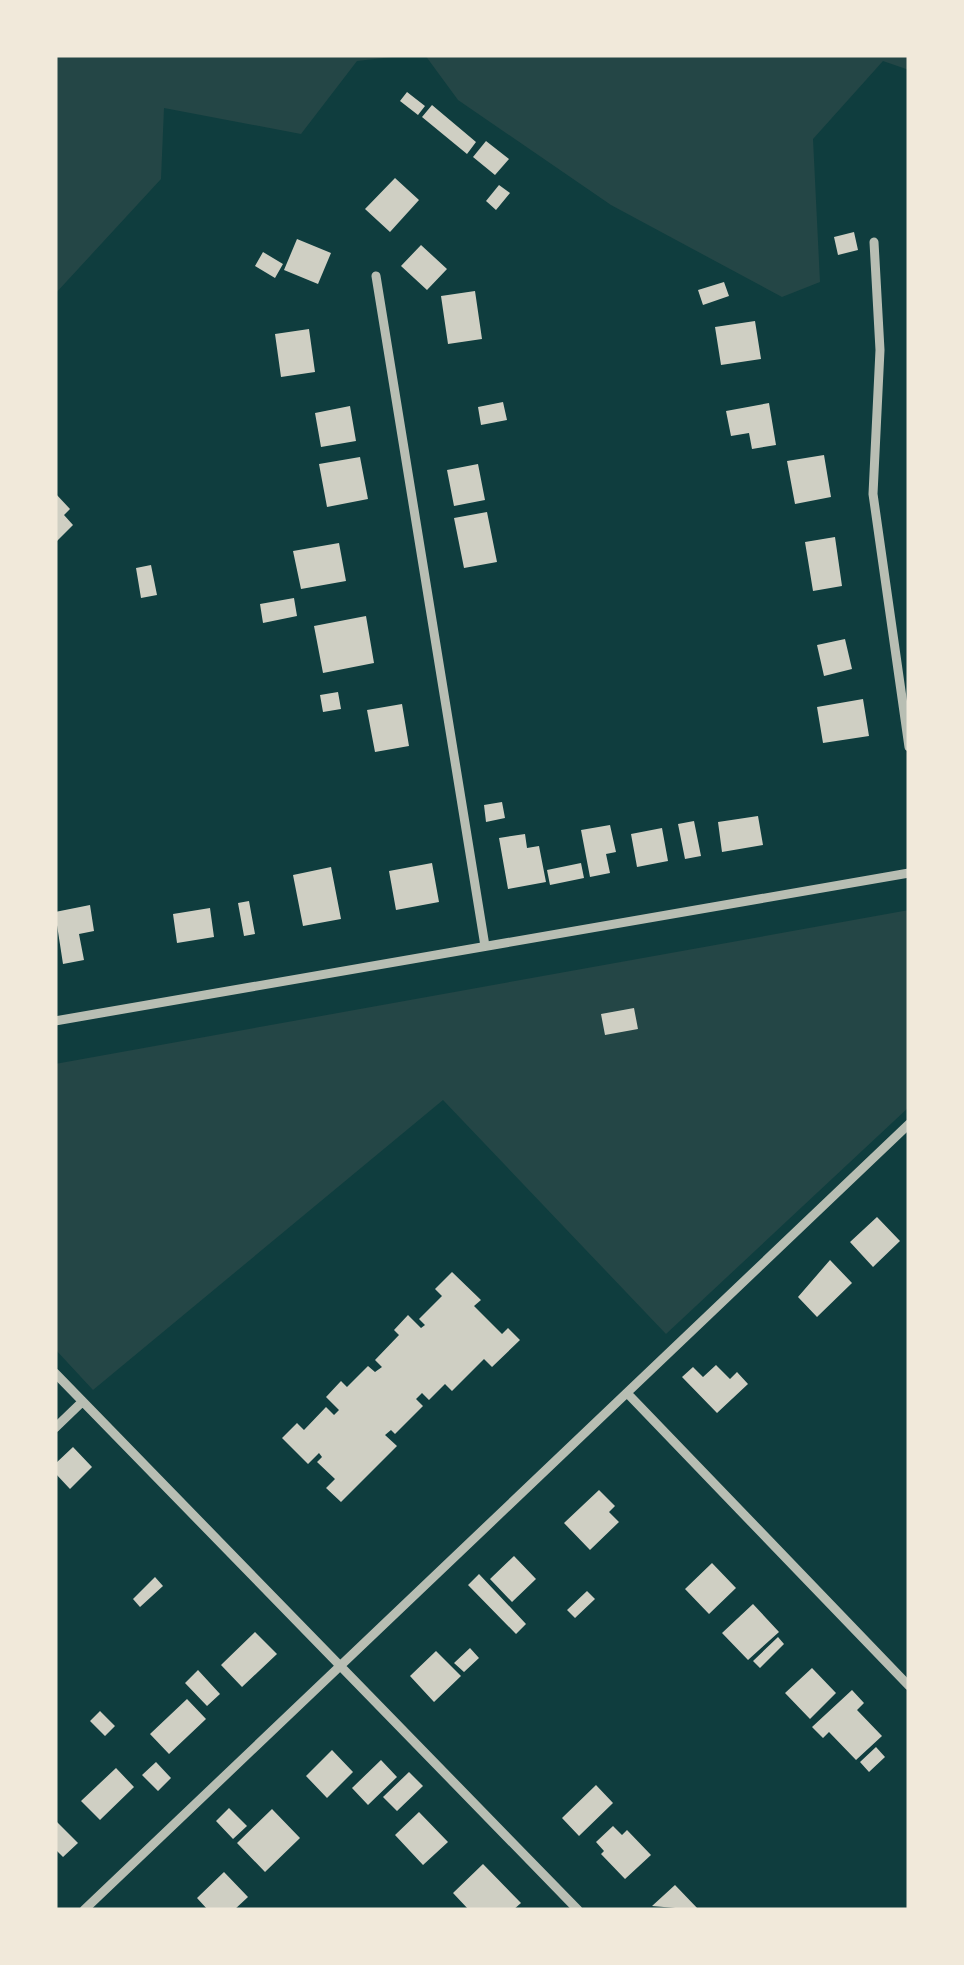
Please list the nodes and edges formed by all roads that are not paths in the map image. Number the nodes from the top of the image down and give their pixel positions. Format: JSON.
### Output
{"nodes":[{"id":1,"x":874,"y":242,"type":"dead end"},
{"id":2,"x":376,"y":276,"type":"dead end"},
{"id":3,"x":909,"y":746,"type":"edge"},
{"id":4,"x":909,"y":872,"type":"edge"},
{"id":5,"x":485,"y":946,"type":"junction"},
{"id":6,"x":55,"y":1021,"type":"edge"},
{"id":7,"x":909,"y":1124,"type":"edge"},
{"id":8,"x":55,"y":1374,"type":"edge"},
{"id":9,"x":628,"y":1394,"type":"junction"},
{"id":10,"x":82,"y":1402,"type":"junction"},
{"id":11,"x":55,"y":1428,"type":"edge"},
{"id":12,"x":341,"y":1664,"type":"junction"},
{"id":13,"x":909,"y":1686,"type":"edge"},
{"id":14,"x":84,"y":1910,"type":"edge"},
{"id":15,"x":578,"y":1910,"type":"edge"}],
"edges":[{"from":1,"to":3,"type":"street"},
{"from":2,"to":5,"type":"street"},
{"from":4,"to":5,"type":"street"},
{"from":5,"to":6,"type":"street"},
{"from":7,"to":9,"type":"street"},
{"from":8,"to":10,"type":"street"},
{"from":9,"to":12,"type":"street"},
{"from":9,"to":13,"type":"street"},
{"from":10,"to":11,"type":"street"},
{"from":10,"to":12,"type":"street"},
{"from":12,"to":14,"type":"street"},
{"from":12,"to":15,"type":"street"}]}
